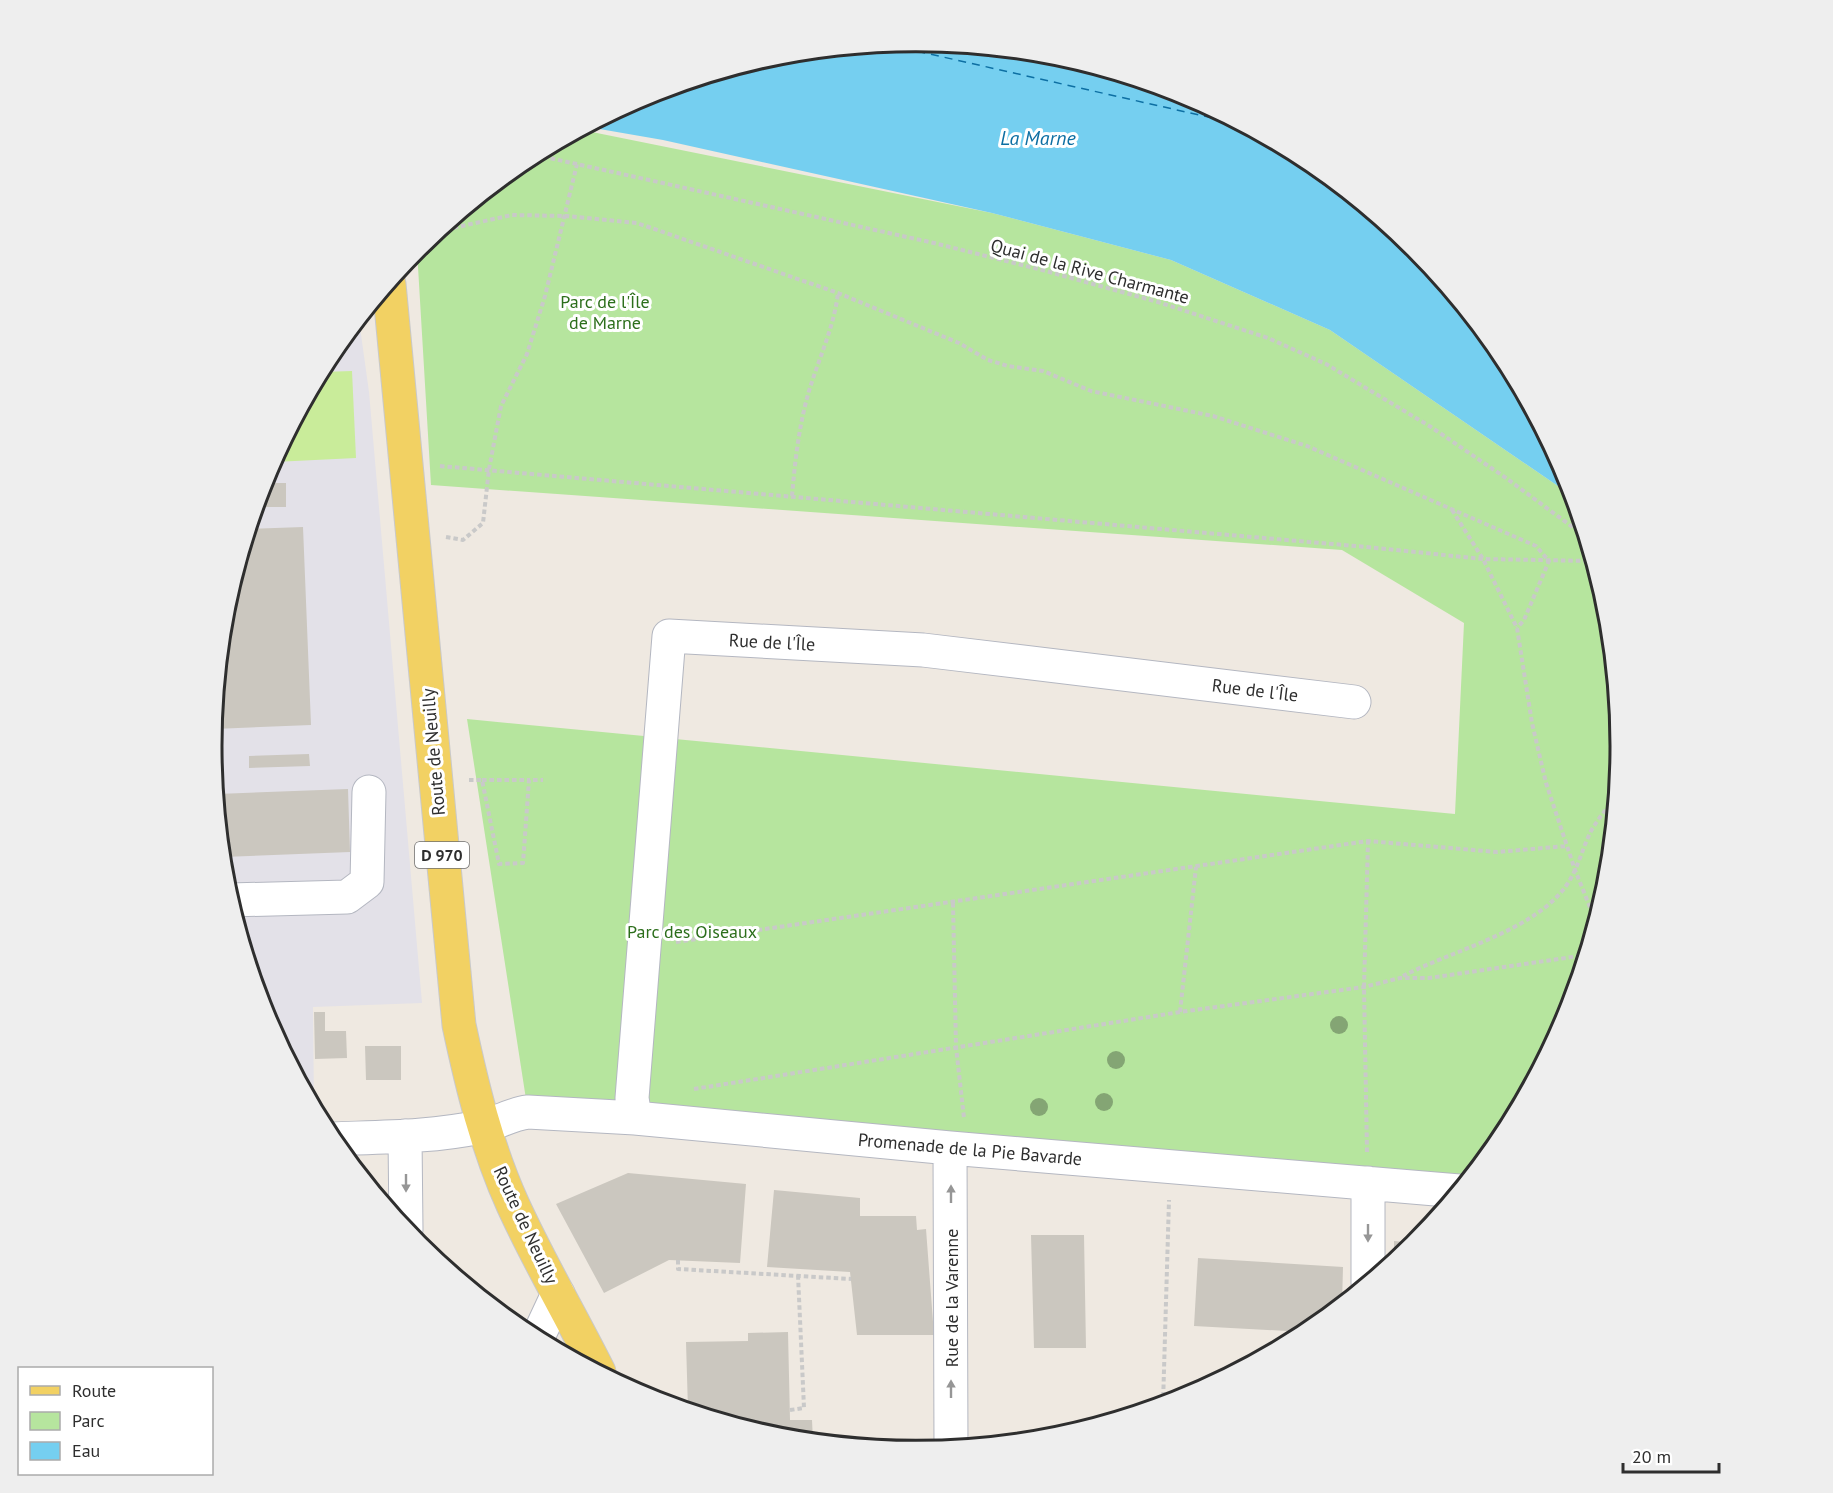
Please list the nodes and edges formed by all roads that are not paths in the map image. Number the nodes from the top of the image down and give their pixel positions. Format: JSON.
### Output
{"nodes":[{"id":1,"x":390,"y":295,"type":"edge"},
{"id":2,"x":1354,"y":702,"type":"dead end"},
{"id":3,"x":369,"y":792,"type":"dead end"},
{"id":4,"x":240,"y":900,"type":"edge"},
{"id":5,"x":635,"y":1118,"type":"junction"},
{"id":6,"x":484,"y":1127,"type":"junction"},
{"id":7,"x":405,"y":1136,"type":"junction"},
{"id":8,"x":344,"y":1139,"type":"edge"},
{"id":9,"x":958,"y":1149,"type":"junction"},
{"id":10,"x":1368,"y":1183,"type":"junction"},
{"id":11,"x":1449,"y":1190,"type":"edge"},
{"id":12,"x":406,"y":1216,"type":"edge"},
{"id":13,"x":1368,"y":1273,"type":"edge"},
{"id":14,"x":558,"y":1294,"type":"junction"},
{"id":15,"x":541,"y":1330,"type":"edge"},
{"id":16,"x":593,"y":1360,"type":"edge"},
{"id":17,"x":951,"y":1439,"type":"edge"}],
"edges":[{"from":1,"to":6,"type":"main road","name":"Route de Neuilly","number":"D 970"},
{"from":2,"to":5,"type":"street","name":"Rue de l'Île"},
{"from":3,"to":4,"type":"street"},
{"from":5,"to":6,"type":"street","name":"Promenade de la Pie Bavarde"},
{"from":5,"to":9,"type":"street","name":"Promenade de la Pie Bavarde"},
{"from":6,"to":7,"type":"street","name":"Promenade de la Pie Bavarde"},
{"from":6,"to":14,"type":"main road","name":"Route de Neuilly","number":"D 970"},
{"from":7,"to":8,"type":"street","name":"Promenade de la Pie Bavarde"},
{"from":7,"to":12,"type":"street","one_way":true},
{"from":9,"to":10,"type":"street","name":"Promenade de la Pie Bavarde"},
{"from":17,"to":9,"type":"street","name":"Rue de la Varenne","one_way":true},
{"from":10,"to":11,"type":"street","name":"Promenade de la Pie Bavarde"},
{"from":10,"to":13,"type":"street","one_way":true},
{"from":14,"to":15,"type":"street"},
{"from":14,"to":16,"type":"main road","name":"Route de Neuilly","number":"D 970"}]}
